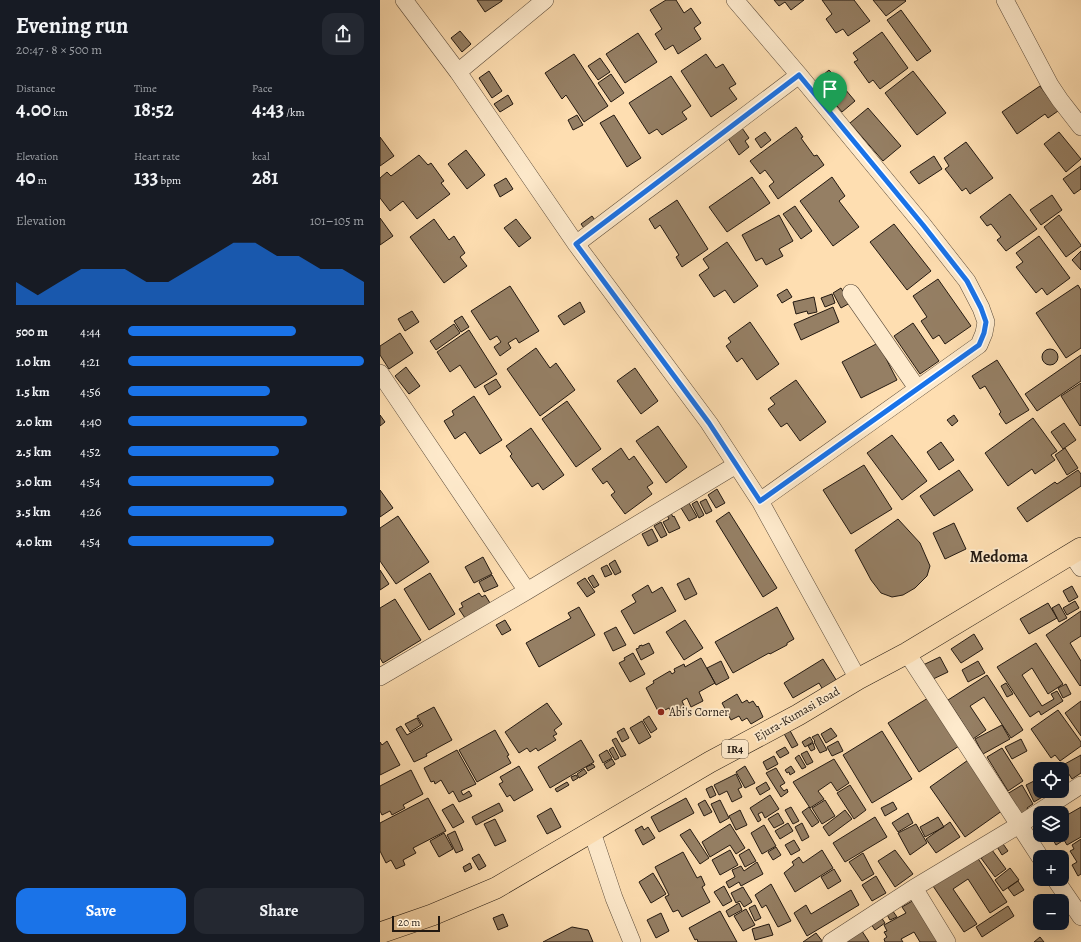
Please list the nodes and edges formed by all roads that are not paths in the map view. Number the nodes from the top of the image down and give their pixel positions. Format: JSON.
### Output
{"nodes":[{"id":1,"x":404,"y":0,"type":"edge"},
{"id":2,"x":545,"y":0,"type":"edge"},
{"id":3,"x":735,"y":0,"type":"edge"},
{"id":4,"x":1005,"y":0,"type":"edge"},
{"id":5,"x":458,"y":72,"type":"junction"},
{"id":6,"x":799,"y":75,"type":"junction"},
{"id":7,"x":1081,"y":127,"type":"edge"},
{"id":8,"x":576,"y":244,"type":"junction"},
{"id":9,"x":851,"y":293,"type":"dead end"},
{"id":10,"x":380,"y":373,"type":"edge"},
{"id":11,"x":917,"y":388,"type":"junction"},
{"id":12,"x":736,"y":465,"type":"junction"},
{"id":13,"x":760,"y":501,"type":"junction"},
{"id":14,"x":1078,"y":556,"type":"edge"},
{"id":15,"x":528,"y":591,"type":"junction"},
{"id":16,"x":907,"y":653,"type":"junction"},
{"id":17,"x":380,"y":677,"type":"edge"},
{"id":18,"x":858,"y":679,"type":"junction"},
{"id":19,"x":1081,"y":785,"type":"edge"},
{"id":20,"x":1019,"y":825,"type":"junction"},
{"id":21,"x":592,"y":832,"type":"junction"},
{"id":22,"x":1035,"y":850,"type":"edge"},
{"id":23,"x":1060,"y":886,"type":"edge"},
{"id":24,"x":914,"y":888,"type":"junction"},
{"id":25,"x":1081,"y":917,"type":"edge"},
{"id":26,"x":380,"y":933,"type":"edge"},
{"id":27,"x":632,"y":942,"type":"edge"},
{"id":28,"x":831,"y":942,"type":"edge"},
{"id":29,"x":947,"y":942,"type":"edge"}],
"edges":[{"from":1,"to":5,"type":"street"},
{"from":2,"to":5,"type":"street"},
{"from":3,"to":6,"type":"street"},
{"from":4,"to":7,"type":"street"},
{"from":5,"to":8,"type":"street"},
{"from":6,"to":8,"type":"street"},
{"from":6,"to":11,"type":"street"},
{"from":8,"to":12,"type":"street"},
{"from":9,"to":11,"type":"street"},
{"from":10,"to":15,"type":"street"},
{"from":11,"to":13,"type":"street"},
{"from":12,"to":13,"type":"street"},
{"from":12,"to":15,"type":"street"},
{"from":13,"to":18,"type":"street"},
{"from":14,"to":16,"type":"main road","name":"Ejura-Kumasi Road","number":"IR4"},
{"from":15,"to":17,"type":"street"},
{"from":16,"to":18,"type":"main road","name":"Ejura-Kumasi Road","number":"IR4"},
{"from":16,"to":20,"type":"street"},
{"from":18,"to":21,"type":"main road","name":"Ejura-Kumasi Road","number":"IR4"},
{"from":19,"to":20,"type":"street"},
{"from":20,"to":22,"type":"street"},
{"from":20,"to":24,"type":"street"},
{"from":21,"to":26,"type":"main road","name":"Ejura-Kumasi Road","number":"IR4"},
{"from":21,"to":27,"type":"street"},
{"from":23,"to":25,"type":"street"},
{"from":24,"to":28,"type":"street"},
{"from":24,"to":29,"type":"street"}]}
